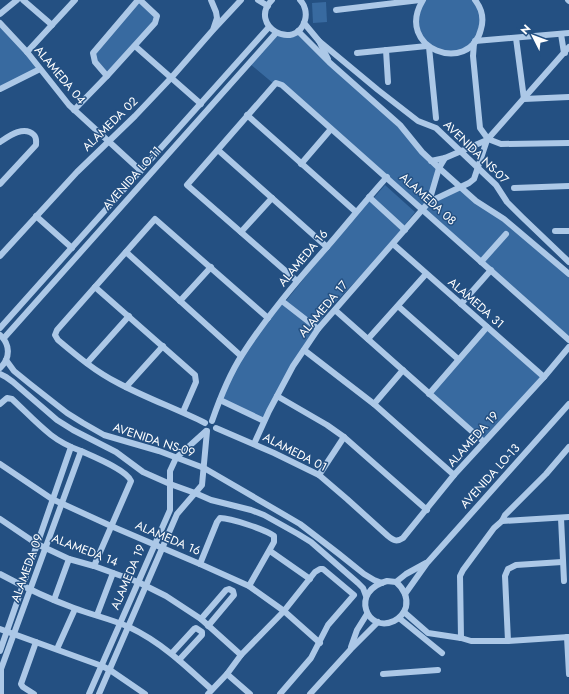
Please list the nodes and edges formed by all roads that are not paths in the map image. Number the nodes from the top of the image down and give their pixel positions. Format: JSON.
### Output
{"nodes":[{"id":1,"x":17,"y":0,"type":"edge"},
{"id":2,"x":23,"y":0,"type":"edge"},
{"id":3,"x":75,"y":0,"type":"edge"},
{"id":4,"x":139,"y":0,"type":"edge"},
{"id":5,"x":211,"y":0,"type":"edge"},
{"id":6,"x":241,"y":0,"type":"edge"},
{"id":7,"x":258,"y":0,"type":"edge"},
{"id":8,"x":272,"y":0,"type":"edge"},
{"id":9,"x":422,"y":0,"type":"edge"},
{"id":10,"x":476,"y":0,"type":"edge"},
{"id":11,"x":303,"y":1,"type":"edge"},
{"id":12,"x":381,"y":2,"type":"edge"},
{"id":13,"x":409,"y":2,"type":"junction"},
{"id":14,"x":268,"y":6,"type":"junction"},
{"id":15,"x":419,"y":7,"type":"junction"},
{"id":16,"x":336,"y":10,"type":"dead end"},
{"id":17,"x":0,"y":14,"type":"edge"},
{"id":18,"x":0,"y":23,"type":"edge"},
{"id":19,"x":304,"y":23,"type":"junction"},
{"id":20,"x":52,"y":25,"type":"junction"},
{"id":21,"x":269,"y":26,"type":"junction"},
{"id":22,"x":213,"y":30,"type":"junction"},
{"id":23,"x":298,"y":31,"type":"junction"},
{"id":24,"x":480,"y":32,"type":"junction"},
{"id":25,"x":276,"y":33,"type":"junction"},
{"id":26,"x":569,"y":33,"type":"edge"},
{"id":27,"x":561,"y":34,"type":"junction"},
{"id":28,"x":516,"y":38,"type":"junction"},
{"id":29,"x":421,"y":39,"type":"junction"},
{"id":30,"x":490,"y":40,"type":"junction"},
{"id":31,"x":319,"y":41,"type":"junction"},
{"id":32,"x":475,"y":42,"type":"junction"},
{"id":33,"x":135,"y":46,"type":"junction"},
{"id":34,"x":412,"y":47,"type":"junction"},
{"id":35,"x":428,"y":47,"type":"junction"},
{"id":36,"x":569,"y":47,"type":"edge"},
{"id":37,"x":467,"y":49,"type":"junction"},
{"id":38,"x":386,"y":50,"type":"junction"},
{"id":39,"x":435,"y":51,"type":"junction"},
{"id":40,"x":28,"y":52,"type":"junction"},
{"id":41,"x":357,"y":52,"type":"dead end"},
{"id":42,"x":566,"y":53,"type":"edge"},
{"id":43,"x":473,"y":56,"type":"junction"},
{"id":44,"x":329,"y":62,"type":"junction"},
{"id":45,"x":431,"y":63,"type":"junction"},
{"id":46,"x":40,"y":69,"type":"junction"},
{"id":47,"x":107,"y":76,"type":"junction"},
{"id":48,"x":172,"y":78,"type":"junction"},
{"id":49,"x":388,"y":82,"type":"dead end"},
{"id":50,"x":0,"y":89,"type":"edge"},
{"id":51,"x":569,"y":97,"type":"edge"},
{"id":52,"x":524,"y":99,"type":"junction"},
{"id":53,"x":201,"y":104,"type":"junction"},
{"id":54,"x":74,"y":110,"type":"junction"},
{"id":55,"x":247,"y":116,"type":"junction"},
{"id":56,"x":436,"y":118,"type":"dead end"},
{"id":57,"x":331,"y":129,"type":"junction"},
{"id":58,"x":487,"y":140,"type":"junction"},
{"id":59,"x":108,"y":141,"type":"junction"},
{"id":60,"x":0,"y":142,"type":"edge"},
{"id":61,"x":569,"y":143,"type":"edge"},
{"id":62,"x":218,"y":150,"type":"junction"},
{"id":63,"x":460,"y":152,"type":"junction"},
{"id":64,"x":445,"y":158,"type":"junction"},
{"id":65,"x":431,"y":161,"type":"junction"},
{"id":66,"x":301,"y":164,"type":"junction"},
{"id":67,"x":439,"y":168,"type":"junction"},
{"id":68,"x":478,"y":169,"type":"junction"},
{"id":69,"x":141,"y":171,"type":"junction"},
{"id":70,"x":387,"y":177,"type":"junction"},
{"id":71,"x":0,"y":184,"type":"edge"},
{"id":72,"x":569,"y":186,"type":"edge"},
{"id":73,"x":461,"y":187,"type":"junction"},
{"id":74,"x":514,"y":188,"type":"dead end"},
{"id":75,"x":272,"y":198,"type":"junction"},
{"id":76,"x":369,"y":198,"type":"junction"},
{"id":77,"x":430,"y":202,"type":"junction"},
{"id":78,"x":423,"y":210,"type":"junction"},
{"id":79,"x":356,"y":212,"type":"junction"},
{"id":80,"x":36,"y":216,"type":"junction"},
{"id":81,"x":405,"y":230,"type":"junction"},
{"id":82,"x":555,"y":231,"type":"dead end"},
{"id":83,"x":569,"y":231,"type":"edge"},
{"id":84,"x":241,"y":232,"type":"junction"},
{"id":85,"x":506,"y":234,"type":"dead end"},
{"id":86,"x":393,"y":244,"type":"junction"},
{"id":87,"x":327,"y":247,"type":"junction"},
{"id":88,"x":72,"y":248,"type":"junction"},
{"id":89,"x":126,"y":252,"type":"junction"},
{"id":90,"x":0,"y":256,"type":"edge"},
{"id":91,"x":481,"y":262,"type":"junction"},
{"id":92,"x":569,"y":262,"type":"edge"},
{"id":93,"x":211,"y":267,"type":"junction"},
{"id":94,"x":491,"y":270,"type":"junction"},
{"id":95,"x":426,"y":274,"type":"junction"},
{"id":96,"x":569,"y":274,"type":"edge"},
{"id":97,"x":297,"y":281,"type":"junction"},
{"id":98,"x":95,"y":287,"type":"junction"},
{"id":99,"x":180,"y":301,"type":"junction"},
{"id":100,"x":282,"y":301,"type":"junction"},
{"id":101,"x":461,"y":304,"type":"junction"},
{"id":102,"x":398,"y":306,"type":"junction"},
{"id":103,"x":335,"y":310,"type":"junction"},
{"id":104,"x":129,"y":316,"type":"junction"},
{"id":105,"x":268,"y":318,"type":"junction"},
{"id":106,"x":487,"y":327,"type":"junction"},
{"id":107,"x":0,"y":328,"type":"edge"},
{"id":108,"x":318,"y":329,"type":"junction"},
{"id":109,"x":2,"y":336,"type":"edge"},
{"id":110,"x":567,"y":338,"type":"edge"},
{"id":111,"x":368,"y":339,"type":"junction"},
{"id":112,"x":163,"y":346,"type":"junction"},
{"id":113,"x":569,"y":347,"type":"edge"},
{"id":114,"x":304,"y":350,"type":"junction"},
{"id":115,"x":242,"y":356,"type":"junction"},
{"id":116,"x":6,"y":360,"type":"junction"},
{"id":117,"x":458,"y":360,"type":"junction"},
{"id":118,"x":87,"y":363,"type":"junction"},
{"id":119,"x":0,"y":368,"type":"edge"},
{"id":120,"x":403,"y":370,"type":"junction"},
{"id":121,"x":0,"y":374,"type":"edge"},
{"id":122,"x":544,"y":377,"type":"junction"},
{"id":123,"x":126,"y":388,"type":"junction"},
{"id":124,"x":429,"y":394,"type":"junction"},
{"id":125,"x":277,"y":396,"type":"junction"},
{"id":126,"x":220,"y":400,"type":"junction"},
{"id":127,"x":2,"y":402,"type":"edge"},
{"id":128,"x":374,"y":404,"type":"junction"},
{"id":129,"x":569,"y":404,"type":"edge"},
{"id":130,"x":183,"y":412,"type":"junction"},
{"id":131,"x":264,"y":421,"type":"junction"},
{"id":132,"x":208,"y":422,"type":"junction"},
{"id":133,"x":216,"y":428,"type":"junction"},
{"id":134,"x":207,"y":431,"type":"junction"},
{"id":135,"x":344,"y":437,"type":"junction"},
{"id":136,"x":484,"y":442,"type":"junction"},
{"id":137,"x":254,"y":444,"type":"junction"},
{"id":138,"x":70,"y":446,"type":"junction"},
{"id":139,"x":569,"y":448,"type":"edge"},
{"id":140,"x":81,"y":451,"type":"junction"},
{"id":141,"x":176,"y":458,"type":"junction"},
{"id":142,"x":1,"y":466,"type":"edge"},
{"id":143,"x":204,"y":468,"type":"junction"},
{"id":144,"x":319,"y":475,"type":"junction"},
{"id":145,"x":454,"y":475,"type":"junction"},
{"id":146,"x":170,"y":484,"type":"junction"},
{"id":147,"x":195,"y":493,"type":"junction"},
{"id":148,"x":52,"y":499,"type":"junction"},
{"id":149,"x":62,"y":504,"type":"junction"},
{"id":150,"x":427,"y":510,"type":"junction"},
{"id":151,"x":569,"y":517,"type":"edge"},
{"id":152,"x":561,"y":518,"type":"junction"},
{"id":153,"x":0,"y":519,"type":"edge"},
{"id":154,"x":502,"y":522,"type":"junction"},
{"id":155,"x":111,"y":526,"type":"junction"},
{"id":156,"x":392,"y":540,"type":"joint"},
{"id":157,"x":37,"y":544,"type":"junction"},
{"id":158,"x":154,"y":545,"type":"junction"},
{"id":159,"x":46,"y":547,"type":"junction"},
{"id":160,"x":161,"y":548,"type":"junction"},
{"id":161,"x":270,"y":551,"type":"junction"},
{"id":162,"x":69,"y":559,"type":"junction"},
{"id":163,"x":562,"y":562,"type":"junction"},
{"id":164,"x":427,"y":563,"type":"junction"},
{"id":165,"x":200,"y":564,"type":"junction"},
{"id":166,"x":94,"y":566,"type":"junction"},
{"id":167,"x":114,"y":573,"type":"junction"},
{"id":168,"x":0,"y":574,"type":"edge"},
{"id":169,"x":310,"y":579,"type":"junction"},
{"id":170,"x":564,"y":581,"type":"dead end"},
{"id":171,"x":138,"y":582,"type":"junction"},
{"id":172,"x":396,"y":582,"type":"junction"},
{"id":173,"x":382,"y":583,"type":"junction"},
{"id":174,"x":22,"y":586,"type":"junction"},
{"id":175,"x":145,"y":586,"type":"junction"},
{"id":176,"x":249,"y":586,"type":"junction"},
{"id":177,"x":30,"y":590,"type":"junction"},
{"id":178,"x":405,"y":594,"type":"junction"},
{"id":179,"x":366,"y":596,"type":"junction"},
{"id":180,"x":54,"y":600,"type":"junction"},
{"id":181,"x":75,"y":609,"type":"junction"},
{"id":182,"x":284,"y":611,"type":"junction"},
{"id":183,"x":404,"y":612,"type":"junction"},
{"id":184,"x":367,"y":614,"type":"junction"},
{"id":185,"x":97,"y":615,"type":"junction"},
{"id":186,"x":399,"y":618,"type":"junction"},
{"id":187,"x":201,"y":619,"type":"junction"},
{"id":188,"x":378,"y":622,"type":"junction"},
{"id":189,"x":120,"y":624,"type":"junction"},
{"id":190,"x":208,"y":626,"type":"junction"},
{"id":191,"x":129,"y":627,"type":"junction"},
{"id":192,"x":0,"y":629,"type":"edge"},
{"id":193,"x":7,"y":632,"type":"junction"},
{"id":194,"x":428,"y":633,"type":"junction"},
{"id":195,"x":14,"y":634,"type":"junction"},
{"id":196,"x":568,"y":637,"type":"edge"},
{"id":197,"x":423,"y":638,"type":"junction"},
{"id":198,"x":461,"y":638,"type":"junction"},
{"id":199,"x":508,"y":641,"type":"junction"},
{"id":200,"x":36,"y":642,"type":"junction"},
{"id":201,"x":320,"y":643,"type":"junction"},
{"id":202,"x":57,"y":649,"type":"junction"},
{"id":203,"x":351,"y":649,"type":"junction"},
{"id":204,"x":0,"y":651,"type":"edge"},
{"id":205,"x":172,"y":653,"type":"junction"},
{"id":206,"x":442,"y":653,"type":"dead end"},
{"id":207,"x":241,"y":655,"type":"junction"},
{"id":208,"x":179,"y":660,"type":"junction"},
{"id":209,"x":102,"y":666,"type":"junction"},
{"id":210,"x":110,"y":670,"type":"junction"},
{"id":211,"x":438,"y":670,"type":"dead end"},
{"id":212,"x":227,"y":674,"type":"junction"},
{"id":213,"x":383,"y":674,"type":"dead end"},
{"id":214,"x":569,"y":674,"type":"edge"},
{"id":215,"x":209,"y":692,"type":"edge"},
{"id":216,"x":1,"y":694,"type":"edge"},
{"id":217,"x":34,"y":694,"type":"edge"},
{"id":218,"x":89,"y":694,"type":"edge"},
{"id":219,"x":99,"y":694,"type":"edge"},
{"id":220,"x":145,"y":694,"type":"edge"},
{"id":221,"x":250,"y":694,"type":"edge"},
{"id":222,"x":280,"y":694,"type":"edge"},
{"id":223,"x":310,"y":694,"type":"edge"}],
"edges":[{"from":1,"to":17,"type":"street"},
{"from":2,"to":20,"type":"street"},
{"from":3,"to":20,"type":"street"},
{"from":4,"to":33,"type":"street"},
{"from":4,"to":47,"type":"street"},
{"from":5,"to":22,"type":"street"},
{"from":6,"to":22,"type":"street","name":"ALAMEDA 02"},
{"from":7,"to":14,"type":"street"},
{"from":8,"to":14,"type":"street"},
{"from":9,"to":13,"type":"street"},
{"from":9,"to":15,"type":"street"},
{"from":10,"to":24,"type":"street"},
{"from":11,"to":19,"type":"street"},
{"from":12,"to":13,"type":"street"},
{"from":12,"to":16,"type":"street"},
{"from":13,"to":15,"type":"street"},
{"from":14,"to":21,"type":"street"},
{"from":15,"to":29,"type":"street"},
{"from":18,"to":40,"type":"street","name":"ALAMEDA 04"},
{"from":19,"to":23,"type":"street"},
{"from":19,"to":31,"type":"street","name":"AVENIDA NS-07"},
{"from":20,"to":40,"type":"street"},
{"from":21,"to":25,"type":"street"},
{"from":21,"to":53,"type":"street","name":"AVENIDA LO-11"},
{"from":22,"to":48,"type":"street","name":"ALAMEDA 02"},
{"from":23,"to":25,"type":"street"},
{"from":23,"to":44,"type":"street","name":"AVENIDA NS-07"},
{"from":24,"to":30,"type":"street"},
{"from":24,"to":32,"type":"street"},
{"from":25,"to":109,"type":"street","name":"AVENIDA LO-11"},
{"from":26,"to":27,"type":"street"},
{"from":27,"to":28,"type":"street"},
{"from":27,"to":42,"type":"street"},
{"from":28,"to":30,"type":"street"},
{"from":28,"to":52,"type":"street"},
{"from":29,"to":34,"type":"street"},
{"from":29,"to":35,"type":"street"},
{"from":30,"to":32,"type":"street"},
{"from":31,"to":44,"type":"street","name":"AVENIDA NS-07"},
{"from":31,"to":63,"type":"street","name":"AVENIDA NS-07"},
{"from":32,"to":37,"type":"street"},
{"from":32,"to":43,"type":"street"},
{"from":33,"to":47,"type":"street"},
{"from":33,"to":48,"type":"street"},
{"from":34,"to":35,"type":"street"},
{"from":34,"to":38,"type":"street"},
{"from":35,"to":39,"type":"street"},
{"from":35,"to":45,"type":"street"},
{"from":36,"to":42,"type":"street"},
{"from":37,"to":39,"type":"street"},
{"from":37,"to":43,"type":"street"},
{"from":38,"to":41,"type":"street"},
{"from":38,"to":49,"type":"street"},
{"from":39,"to":45,"type":"street"},
{"from":40,"to":46,"type":"street","name":"ALAMEDA 04"},
{"from":42,"to":52,"type":"street"},
{"from":43,"to":58,"type":"street"},
{"from":44,"to":65,"type":"street","name":"AVENIDA NS-07"},
{"from":45,"to":56,"type":"street"},
{"from":46,"to":50,"type":"street"},
{"from":46,"to":54,"type":"street","name":"ALAMEDA 04"},
{"from":47,"to":54,"type":"street"},
{"from":48,"to":53,"type":"street"},
{"from":48,"to":59,"type":"street","name":"ALAMEDA 02"},
{"from":51,"to":52,"type":"street"},
{"from":52,"to":58,"type":"street"},
{"from":53,"to":69,"type":"street","name":"AVENIDA LO-11"},
{"from":54,"to":59,"type":"street","name":"ALAMEDA 04"},
{"from":55,"to":57,"type":"street","name":"ALAMEDA 08"},
{"from":55,"to":62,"type":"street"},
{"from":55,"to":66,"type":"street"},
{"from":57,"to":66,"type":"street"},
{"from":57,"to":70,"type":"street","name":"ALAMEDA 08"},
{"from":58,"to":61,"type":"street"},
{"from":58,"to":63,"type":"street"},
{"from":58,"to":68,"type":"street"},
{"from":59,"to":69,"type":"street","name":"ALAMEDA 04"},
{"from":59,"to":80,"type":"street","name":"ALAMEDA 02"},
{"from":60,"to":71,"type":"street"},
{"from":62,"to":75,"type":"street"},
{"from":62,"to":84,"type":"street"},
{"from":63,"to":64,"type":"street"},
{"from":63,"to":68,"type":"street","name":"AVENIDA NS-07"},
{"from":64,"to":65,"type":"street"},
{"from":64,"to":67,"type":"street"},
{"from":65,"to":67,"type":"street","name":"AVENIDA NS-07"},
{"from":66,"to":79,"type":"street"},
{"from":67,"to":73,"type":"street","name":"AVENIDA NS-07"},
{"from":67,"to":77,"type":"street"},
{"from":68,"to":73,"type":"street"},
{"from":68,"to":92,"type":"street","name":"AVENIDA NS-07"},
{"from":69,"to":88,"type":"street","name":"AVENIDA LO-11"},
{"from":70,"to":76,"type":"street","name":"ALAMEDA 16"},
{"from":70,"to":78,"type":"street","name":"ALAMEDA 08"},
{"from":72,"to":74,"type":"street"},
{"from":73,"to":77,"type":"street"},
{"from":73,"to":96,"type":"street","name":"AVENIDA NS-07"},
{"from":75,"to":84,"type":"street"},
{"from":75,"to":87,"type":"street"},
{"from":76,"to":79,"type":"street","name":"ALAMEDA 16"},
{"from":76,"to":81,"type":"street"},
{"from":77,"to":78,"type":"street","name":"ALAMEDA 17"},
{"from":78,"to":81,"type":"street","name":"ALAMEDA 17"},
{"from":78,"to":91,"type":"street","name":"ALAMEDA 08"},
{"from":79,"to":87,"type":"street","name":"ALAMEDA 16"},
{"from":80,"to":88,"type":"street"},
{"from":80,"to":90,"type":"street","name":"ALAMEDA 02"},
{"from":81,"to":86,"type":"street","name":"ALAMEDA 17"},
{"from":82,"to":83,"type":"street"},
{"from":84,"to":97,"type":"street"},
{"from":85,"to":91,"type":"street"},
{"from":86,"to":95,"type":"street","name":"ALAMEDA 31"},
{"from":86,"to":103,"type":"street","name":"ALAMEDA 17"},
{"from":87,"to":97,"type":"street","name":"ALAMEDA 16"},
{"from":88,"to":107,"type":"street","name":"AVENIDA LO-11"},
{"from":89,"to":93,"type":"street"},
{"from":89,"to":98,"type":"street"},
{"from":89,"to":99,"type":"street"},
{"from":91,"to":94,"type":"street","name":"ALAMEDA 08"},
{"from":93,"to":99,"type":"street"},
{"from":93,"to":105,"type":"street"},
{"from":94,"to":101,"type":"street"},
{"from":94,"to":110,"type":"street","name":"ALAMEDA 08"},
{"from":95,"to":101,"type":"street","name":"ALAMEDA 31"},
{"from":95,"to":102,"type":"street"},
{"from":97,"to":100,"type":"street","name":"ALAMEDA 16"},
{"from":98,"to":104,"type":"street"},
{"from":98,"to":118,"type":"street"},
{"from":99,"to":115,"type":"street"},
{"from":100,"to":105,"type":"street","name":"ALAMEDA 16"},
{"from":100,"to":108,"type":"street"},
{"from":101,"to":106,"type":"street","name":"ALAMEDA 31"},
{"from":102,"to":111,"type":"street"},
{"from":102,"to":117,"type":"street"},
{"from":103,"to":108,"type":"street","name":"ALAMEDA 17"},
{"from":103,"to":111,"type":"street"},
{"from":104,"to":112,"type":"street"},
{"from":104,"to":118,"type":"street"},
{"from":105,"to":115,"type":"street","name":"ALAMEDA 16"},
{"from":106,"to":117,"type":"street"},
{"from":106,"to":122,"type":"street","name":"ALAMEDA 31"},
{"from":108,"to":114,"type":"street","name":"ALAMEDA 17"},
{"from":109,"to":116,"type":"street"},
{"from":111,"to":120,"type":"street"},
{"from":112,"to":123,"type":"street"},
{"from":112,"to":130,"type":"street"},
{"from":113,"to":122,"type":"street","name":"ALAMEDA 19"},
{"from":114,"to":125,"type":"street","name":"ALAMEDA 17"},
{"from":114,"to":128,"type":"street"},
{"from":115,"to":126,"type":"street","name":"ALAMEDA 16"},
{"from":116,"to":119,"type":"street"},
{"from":116,"to":141,"type":"street","name":"AVENIDA NS-09"},
{"from":117,"to":124,"type":"street"},
{"from":118,"to":123,"type":"street"},
{"from":120,"to":124,"type":"street"},
{"from":120,"to":128,"type":"street"},
{"from":121,"to":146,"type":"street","name":"AVENIDA NS-09"},
{"from":122,"to":136,"type":"street","name":"ALAMEDA 19"},
{"from":123,"to":130,"type":"street"},
{"from":124,"to":136,"type":"street"},
{"from":125,"to":131,"type":"street","name":"ALAMEDA 17"},
{"from":125,"to":135,"type":"street"},
{"from":126,"to":131,"type":"street"},
{"from":126,"to":132,"type":"street","name":"ALAMEDA 16"},
{"from":127,"to":138,"type":"street"},
{"from":128,"to":145,"type":"street"},
{"from":129,"to":164,"type":"street","name":"AVENIDA LO-13"},
{"from":130,"to":132,"type":"street"},
{"from":131,"to":137,"type":"street","name":"ALAMEDA 17"},
{"from":132,"to":133,"type":"street"},
{"from":132,"to":134,"type":"street"},
{"from":133,"to":134,"type":"street"},
{"from":133,"to":137,"type":"street","name":"ALAMEDA 01"},
{"from":134,"to":141,"type":"street"},
{"from":134,"to":143,"type":"street","name":"ALAMEDA 19"},
{"from":135,"to":144,"type":"street"},
{"from":135,"to":150,"type":"street"},
{"from":136,"to":145,"type":"street","name":"ALAMEDA 19"},
{"from":137,"to":144,"type":"street","name":"ALAMEDA 01"},
{"from":138,"to":140,"type":"street"},
{"from":138,"to":148,"type":"street","name":"ALAMEDA 09"},
{"from":139,"to":154,"type":"street"},
{"from":140,"to":149,"type":"street","name":"ALAMEDA 09"},
{"from":140,"to":155,"type":"street"},
{"from":141,"to":143,"type":"street","name":"AVENIDA NS-09"},
{"from":141,"to":146,"type":"street","name":"ALAMEDA 19"},
{"from":142,"to":148,"type":"street","name":"ALAMEDA 16"},
{"from":143,"to":147,"type":"street","name":"ALAMEDA 19"},
{"from":143,"to":173,"type":"street","name":"AVENIDA NS-09"},
{"from":144,"to":156,"type":"street","name":"ALAMEDA 01"},
{"from":145,"to":150,"type":"street","name":"ALAMEDA 19"},
{"from":146,"to":147,"type":"street","name":"AVENIDA NS-09"},
{"from":146,"to":158,"type":"street","name":"ALAMEDA 19"},
{"from":147,"to":160,"type":"street","name":"ALAMEDA 19"},
{"from":147,"to":179,"type":"street","name":"AVENIDA NS-09"},
{"from":148,"to":149,"type":"street","name":"ALAMEDA 16"},
{"from":148,"to":157,"type":"street","name":"ALAMEDA 09"},
{"from":149,"to":155,"type":"street","name":"ALAMEDA 16"},
{"from":149,"to":159,"type":"street","name":"ALAMEDA 09"},
{"from":150,"to":156,"type":"street","name":"ALAMEDA 19"},
{"from":151,"to":152,"type":"street"},
{"from":152,"to":154,"type":"street"},
{"from":152,"to":163,"type":"street"},
{"from":153,"to":157,"type":"street","name":"ALAMEDA 14"},
{"from":154,"to":198,"type":"street"},
{"from":155,"to":158,"type":"street","name":"ALAMEDA 16"},
{"from":155,"to":166,"type":"street"},
{"from":157,"to":159,"type":"street","name":"ALAMEDA 14"},
{"from":157,"to":174,"type":"street","name":"ALAMEDA 09"},
{"from":158,"to":160,"type":"street","name":"ALAMEDA 16"},
{"from":158,"to":171,"type":"street","name":"ALAMEDA 19"},
{"from":159,"to":162,"type":"street","name":"ALAMEDA 14"},
{"from":159,"to":177,"type":"street","name":"ALAMEDA 09"},
{"from":160,"to":165,"type":"street","name":"ALAMEDA 16"},
{"from":160,"to":175,"type":"street","name":"ALAMEDA 19"},
{"from":161,"to":165,"type":"street"},
{"from":161,"to":169,"type":"street"},
{"from":161,"to":176,"type":"street"},
{"from":162,"to":166,"type":"street","name":"ALAMEDA 14"},
{"from":162,"to":180,"type":"street"},
{"from":163,"to":170,"type":"street"},
{"from":163,"to":199,"type":"street"},
{"from":164,"to":172,"type":"street","name":"AVENIDA LO-13"},
{"from":164,"to":178,"type":"street","name":"AVENIDA LO-13"},
{"from":165,"to":176,"type":"street","name":"ALAMEDA 16"},
{"from":166,"to":167,"type":"street","name":"ALAMEDA 14"},
{"from":167,"to":171,"type":"street","name":"ALAMEDA 14"},
{"from":167,"to":185,"type":"street"},
{"from":168,"to":174,"type":"street"},
{"from":169,"to":182,"type":"street"},
{"from":169,"to":201,"type":"street"},
{"from":171,"to":175,"type":"street","name":"ALAMEDA 14"},
{"from":171,"to":189,"type":"street","name":"ALAMEDA 19"},
{"from":172,"to":173,"type":"street"},
{"from":172,"to":178,"type":"street"},
{"from":173,"to":179,"type":"street"},
{"from":174,"to":177,"type":"street"},
{"from":174,"to":193,"type":"street","name":"ALAMEDA 09"},
{"from":175,"to":187,"type":"street","name":"ALAMEDA 14"},
{"from":175,"to":191,"type":"street","name":"ALAMEDA 19"},
{"from":176,"to":182,"type":"street","name":"ALAMEDA 16"},
{"from":177,"to":180,"type":"street"},
{"from":177,"to":195,"type":"street","name":"ALAMEDA 09"},
{"from":178,"to":183,"type":"street"},
{"from":179,"to":184,"type":"street"},
{"from":180,"to":181,"type":"street"},
{"from":181,"to":185,"type":"street"},
{"from":181,"to":202,"type":"street"},
{"from":182,"to":201,"type":"street","name":"ALAMEDA 16"},
{"from":182,"to":207,"type":"street"},
{"from":183,"to":186,"type":"street"},
{"from":183,"to":194,"type":"street"},
{"from":184,"to":188,"type":"street"},
{"from":184,"to":203,"type":"street"},
{"from":185,"to":189,"type":"street"},
{"from":186,"to":188,"type":"street"},
{"from":186,"to":197,"type":"street"},
{"from":187,"to":190,"type":"street","name":"ALAMEDA 14"},
{"from":187,"to":190,"type":"street"},
{"from":188,"to":203,"type":"street"},
{"from":189,"to":191,"type":"street"},
{"from":189,"to":209,"type":"street","name":"ALAMEDA 19"},
{"from":190,"to":207,"type":"street","name":"ALAMEDA 14"},
{"from":191,"to":205,"type":"street"},
{"from":191,"to":210,"type":"street","name":"ALAMEDA 19"},
{"from":192,"to":193,"type":"street"},
{"from":193,"to":195,"type":"street"},
{"from":193,"to":204,"type":"street","name":"ALAMEDA 09"},
{"from":194,"to":197,"type":"street"},
{"from":194,"to":198,"type":"street"},
{"from":195,"to":200,"type":"street"},
{"from":195,"to":216,"type":"street","name":"ALAMEDA 09"},
{"from":196,"to":199,"type":"street"},
{"from":196,"to":214,"type":"street"},
{"from":197,"to":206,"type":"street"},
{"from":198,"to":199,"type":"street"},
{"from":200,"to":202,"type":"street"},
{"from":200,"to":217,"type":"street"},
{"from":201,"to":222,"type":"street"},
{"from":202,"to":209,"type":"street"},
{"from":203,"to":223,"type":"street"},
{"from":205,"to":208,"type":"street"},
{"from":205,"to":208,"type":"street"},
{"from":207,"to":212,"type":"street"},
{"from":208,"to":215,"type":"street"},
{"from":209,"to":210,"type":"street"},
{"from":209,"to":218,"type":"street","name":"ALAMEDA 19"},
{"from":210,"to":219,"type":"street","name":"ALAMEDA 19"},
{"from":210,"to":220,"type":"street"},
{"from":211,"to":213,"type":"street"},
{"from":212,"to":215,"type":"street"},
{"from":212,"to":221,"type":"street"}]}
